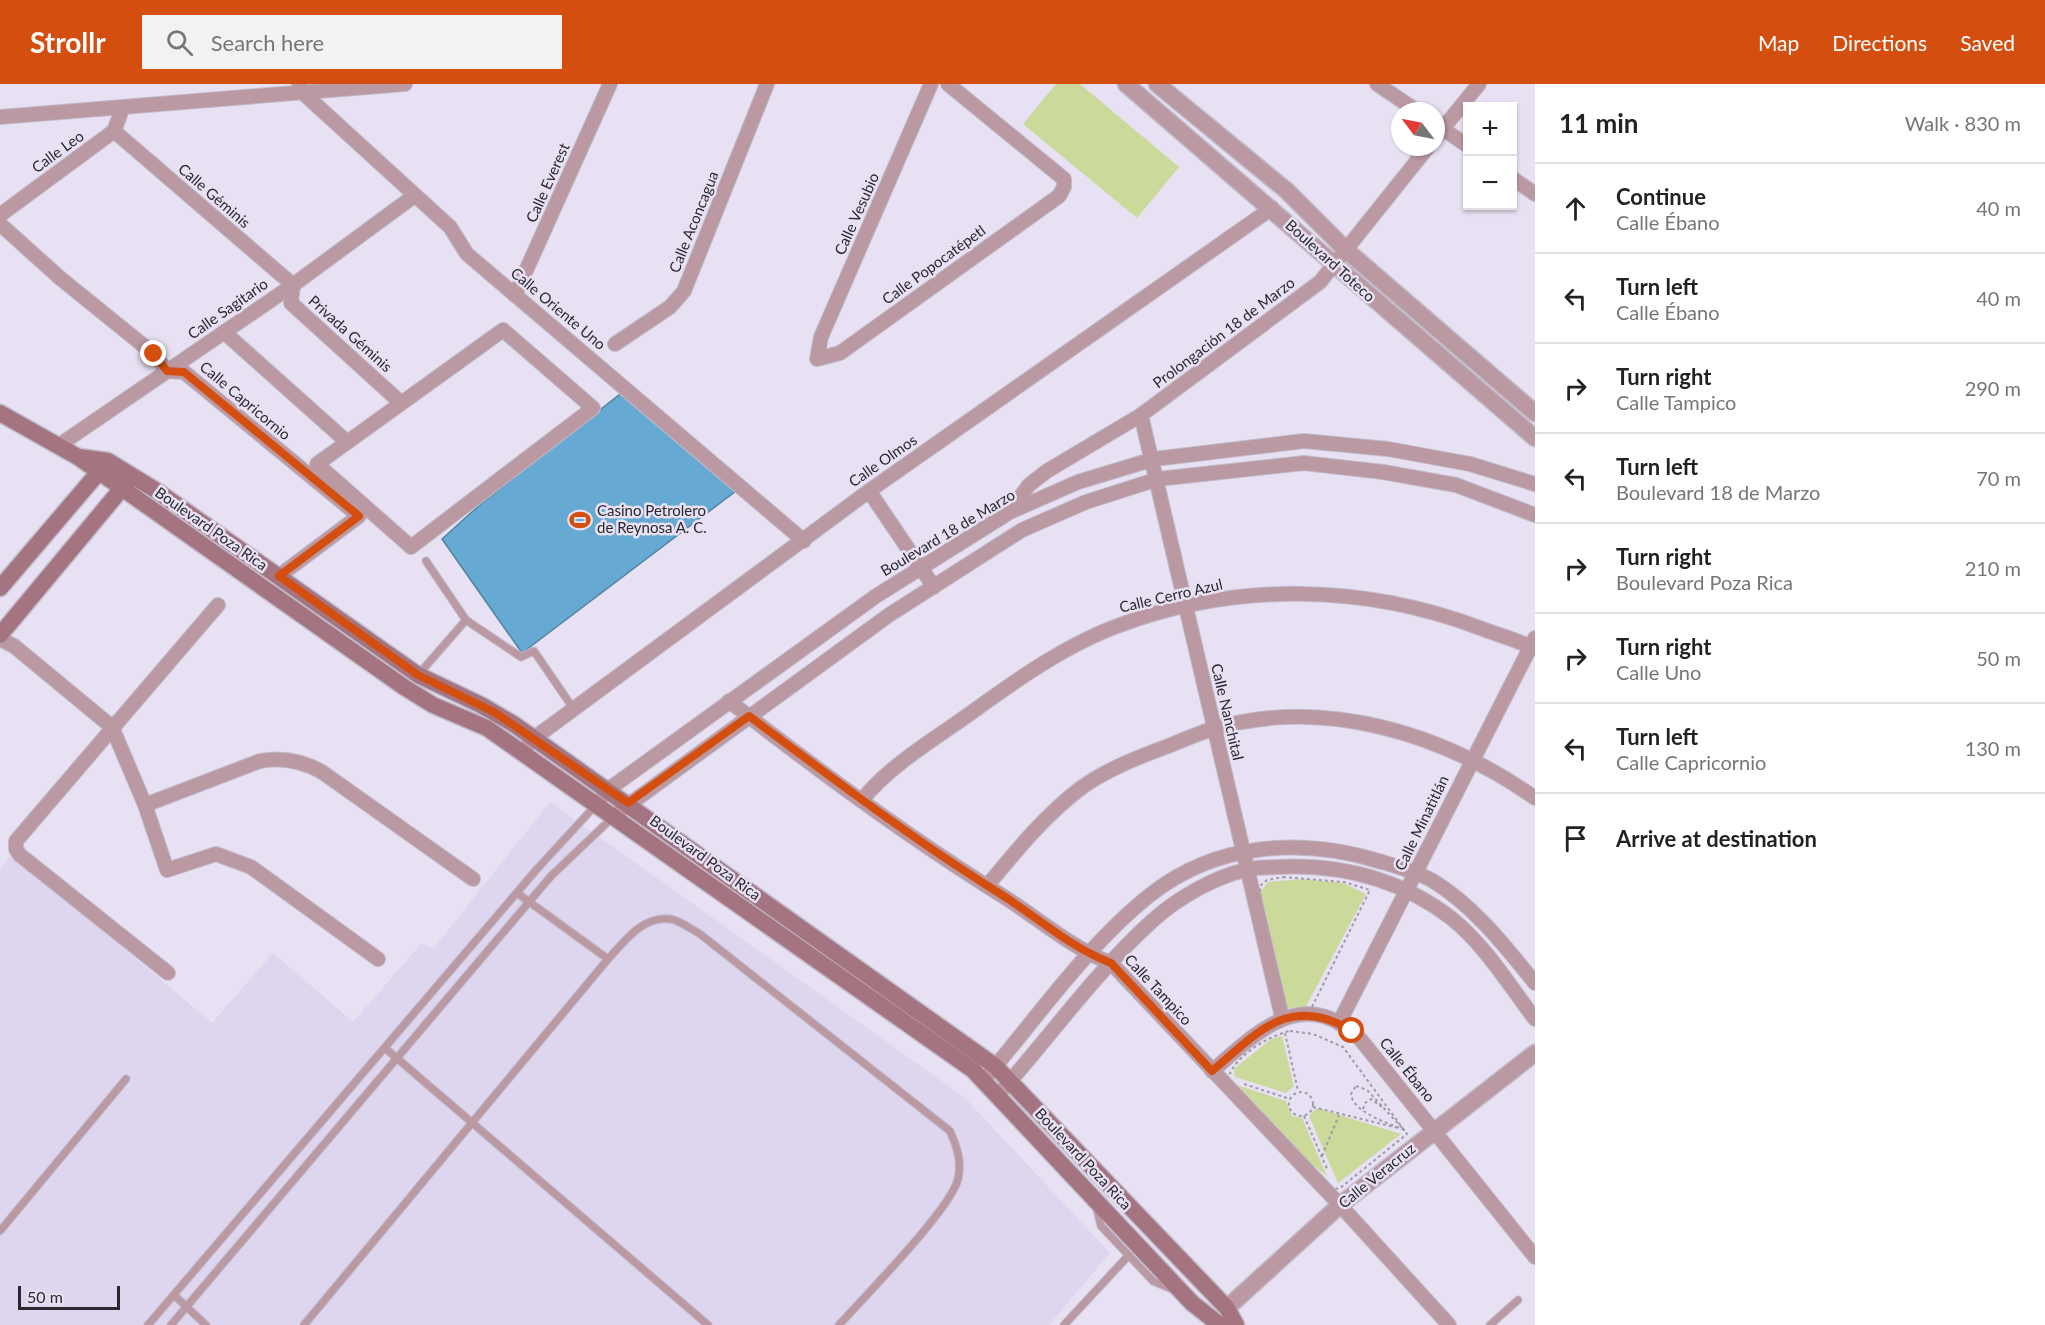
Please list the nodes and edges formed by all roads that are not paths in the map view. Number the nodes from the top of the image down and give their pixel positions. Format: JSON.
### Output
{"nodes":[{"id":1,"x":405,"y":84,"type":"edge"},
{"id":2,"x":610,"y":84,"type":"edge"},
{"id":3,"x":767,"y":84,"type":"edge"},
{"id":4,"x":931,"y":84,"type":"edge"},
{"id":5,"x":948,"y":84,"type":"edge"},
{"id":6,"x":1126,"y":84,"type":"edge"},
{"id":7,"x":1157,"y":84,"type":"edge"},
{"id":8,"x":1377,"y":84,"type":"edge"},
{"id":9,"x":1479,"y":84,"type":"edge"},
{"id":10,"x":300,"y":88,"type":"edge"},
{"id":11,"x":1404,"y":102,"type":"edge"},
{"id":12,"x":123,"y":107,"type":"junction"},
{"id":13,"x":0,"y":117,"type":"edge"},
{"id":14,"x":1445,"y":122,"type":"edge"},
{"id":15,"x":114,"y":131,"type":"junction"},
{"id":16,"x":1445,"y":134,"type":"edge"},
{"id":17,"x":1463,"y":144,"type":"edge"},
{"id":18,"x":1421,"y":156,"type":"edge"},
{"id":19,"x":1517,"y":181,"type":"edge"},
{"id":20,"x":1535,"y":194,"type":"edge"},
{"id":21,"x":414,"y":196,"type":"junction"},
{"id":22,"x":1272,"y":208,"type":"junction"},
{"id":23,"x":0,"y":215,"type":"edge"},
{"id":24,"x":0,"y":224,"type":"edge"},
{"id":25,"x":1346,"y":250,"type":"junction"},
{"id":26,"x":1334,"y":264,"type":"junction"},
{"id":27,"x":293,"y":285,"type":"junction"},
{"id":28,"x":515,"y":295,"type":"junction"},
{"id":29,"x":224,"y":332,"type":"junction"},
{"id":30,"x":615,"y":344,"type":"dead end"},
{"id":31,"x":817,"y":359,"type":"joint"},
{"id":32,"x":167,"y":371,"type":"junction"},
{"id":33,"x":400,"y":402,"type":"junction"},
{"id":34,"x":0,"y":413,"type":"edge"},
{"id":35,"x":1535,"y":413,"type":"edge"},
{"id":36,"x":1141,"y":415,"type":"junction"},
{"id":37,"x":1535,"y":438,"type":"edge"},
{"id":38,"x":346,"y":441,"type":"junction"},
{"id":39,"x":58,"y":446,"type":"junction"},
{"id":40,"x":1152,"y":460,"type":"junction"},
{"id":41,"x":103,"y":467,"type":"junction"},
{"id":42,"x":132,"y":476,"type":"junction"},
{"id":43,"x":1156,"y":480,"type":"junction"},
{"id":44,"x":1535,"y":484,"type":"edge"},
{"id":45,"x":121,"y":489,"type":"junction"},
{"id":46,"x":869,"y":491,"type":"junction"},
{"id":47,"x":1010,"y":512,"type":"junction"},
{"id":48,"x":1535,"y":515,"type":"edge"},
{"id":49,"x":804,"y":541,"type":"junction"},
{"id":50,"x":426,"y":561,"type":"dead end"},
{"id":51,"x":922,"y":567,"type":"junction"},
{"id":52,"x":279,"y":576,"type":"junction"},
{"id":53,"x":934,"y":587,"type":"junction"},
{"id":54,"x":0,"y":588,"type":"edge"},
{"id":55,"x":218,"y":605,"type":"dead end"},
{"id":56,"x":1185,"y":607,"type":"junction"},
{"id":57,"x":466,"y":620,"type":"junction"},
{"id":58,"x":0,"y":634,"type":"edge"},
{"id":59,"x":0,"y":639,"type":"edge"},
{"id":60,"x":1534,"y":645,"type":"edge"},
{"id":61,"x":418,"y":675,"type":"junction"},
{"id":62,"x":729,"y":701,"type":"junction"},
{"id":63,"x":573,"y":708,"type":"junction"},
{"id":64,"x":749,"y":716,"type":"junction"},
{"id":65,"x":112,"y":727,"type":"junction"},
{"id":66,"x":1214,"y":729,"type":"junction"},
{"id":67,"x":527,"y":746,"type":"junction"},
{"id":68,"x":1473,"y":759,"type":"junction"},
{"id":69,"x":609,"y":789,"type":"junction"},
{"id":70,"x":1535,"y":798,"type":"edge"},
{"id":71,"x":862,"y":800,"type":"junction"},
{"id":72,"x":628,"y":803,"type":"junction"},
{"id":73,"x":596,"y":804,"type":"junction"},
{"id":74,"x":146,"y":805,"type":"junction"},
{"id":75,"x":614,"y":817,"type":"junction"},
{"id":76,"x":1242,"y":851,"type":"junction"},
{"id":77,"x":1247,"y":869,"type":"junction"},
{"id":78,"x":1416,"y":873,"type":"junction"},
{"id":79,"x":474,"y":879,"type":"dead end"},
{"id":80,"x":987,"y":886,"type":"junction"},
{"id":81,"x":1407,"y":890,"type":"junction"},
{"id":82,"x":517,"y":892,"type":"junction"},
{"id":83,"x":530,"y":902,"type":"junction"},
{"id":84,"x":1089,"y":955,"type":"junction"},
{"id":85,"x":608,"y":958,"type":"junction"},
{"id":86,"x":378,"y":959,"type":"dead end"},
{"id":87,"x":1111,"y":963,"type":"junction"},
{"id":88,"x":168,"y":973,"type":"dead end"},
{"id":89,"x":1535,"y":983,"type":"edge"},
{"id":90,"x":1286,"y":1014,"type":"junction"},
{"id":91,"x":1535,"y":1019,"type":"edge"},
{"id":92,"x":1339,"y":1023,"type":"junction"},
{"id":93,"x":385,"y":1048,"type":"junction"},
{"id":94,"x":1535,"y":1053,"type":"edge"},
{"id":95,"x":396,"y":1059,"type":"junction"},
{"id":96,"x":995,"y":1066,"type":"junction"},
{"id":97,"x":1212,"y":1071,"type":"junction"},
{"id":98,"x":126,"y":1079,"type":"dead end"},
{"id":99,"x":984,"y":1080,"type":"junction"},
{"id":100,"x":1010,"y":1082,"type":"junction"},
{"id":101,"x":998,"y":1095,"type":"junction"},
{"id":102,"x":471,"y":1124,"type":"junction"},
{"id":103,"x":1434,"y":1130,"type":"junction"},
{"id":104,"x":1068,"y":1143,"type":"junction"},
{"id":105,"x":1054,"y":1154,"type":"junction"},
{"id":106,"x":1096,"y":1200,"type":"junction"},
{"id":107,"x":1340,"y":1205,"type":"junction"},
{"id":108,"x":0,"y":1231,"type":"edge"},
{"id":109,"x":1129,"y":1255,"type":"junction"},
{"id":110,"x":1535,"y":1257,"type":"edge"},
{"id":111,"x":1181,"y":1292,"type":"junction"},
{"id":112,"x":174,"y":1295,"type":"junction"},
{"id":113,"x":1518,"y":1300,"type":"dead end"},
{"id":114,"x":187,"y":1307,"type":"junction"},
{"id":115,"x":1227,"y":1308,"type":"junction"},
{"id":116,"x":1216,"y":1324,"type":"edge"},
{"id":117,"x":148,"y":1325,"type":"edge"},
{"id":118,"x":171,"y":1325,"type":"edge"},
{"id":119,"x":206,"y":1325,"type":"edge"},
{"id":120,"x":304,"y":1325,"type":"edge"},
{"id":121,"x":708,"y":1325,"type":"edge"},
{"id":122,"x":839,"y":1325,"type":"edge"},
{"id":123,"x":1064,"y":1325,"type":"edge"},
{"id":124,"x":1236,"y":1325,"type":"edge"},
{"id":125,"x":1449,"y":1325,"type":"edge"},
{"id":126,"x":1490,"y":1325,"type":"edge"}],
"edges":[{"from":1,"to":10,"type":"street"},
{"from":2,"to":28,"type":"street","name":"Calle Everest"},
{"from":3,"to":30,"type":"street","name":"Calle Aconcagua"},
{"from":4,"to":31,"type":"street","name":"Calle Vesubio"},
{"from":5,"to":31,"type":"street","name":"Calle Popocatépetl"},
{"from":6,"to":22,"type":"street","name":"Boulevard Toteco"},
{"from":7,"to":25,"type":"street","name":"Boulevard Toteco"},
{"from":8,"to":11,"type":"street"},
{"from":9,"to":14,"type":"street"},
{"from":10,"to":12,"type":"street"},
{"from":10,"to":21,"type":"street","name":"Calle Oriente Uno"},
{"from":12,"to":13,"type":"street"},
{"from":12,"to":15,"type":"street"},
{"from":15,"to":23,"type":"street","name":"Calle Leo"},
{"from":15,"to":27,"type":"street","name":"Calle Géminis"},
{"from":16,"to":17,"type":"street"},
{"from":18,"to":25,"type":"street","name":"Prolongación 18 de Marzo"},
{"from":19,"to":20,"type":"street"},
{"from":21,"to":27,"type":"street","name":"Calle Sagitario"},
{"from":21,"to":28,"type":"street","name":"Calle Oriente Uno"},
{"from":22,"to":26,"type":"street","name":"Boulevard Toteco"},
{"from":22,"to":46,"type":"street","name":"Calle Olmos"},
{"from":24,"to":32,"type":"street","name":"Calle Capricornio"},
{"from":25,"to":26,"type":"street","name":"Prolongación 18 de Marzo"},
{"from":25,"to":35,"type":"street","name":"Boulevard Toteco"},
{"from":26,"to":36,"type":"street","name":"Prolongación 18 de Marzo"},
{"from":26,"to":37,"type":"street","name":"Boulevard Toteco"},
{"from":27,"to":29,"type":"street","name":"Calle Sagitario"},
{"from":27,"to":33,"type":"street","name":"Privada Géminis"},
{"from":28,"to":49,"type":"street","name":"Calle Oriente Uno"},
{"from":29,"to":32,"type":"street","name":"Calle Sagitario"},
{"from":29,"to":38,"type":"street"},
{"from":32,"to":39,"type":"street","name":"Calle Sagitario"},
{"from":32,"to":52,"type":"street","name":"Calle Capricornio"},
{"from":33,"to":38,"type":"street"},
{"from":33,"to":38,"type":"street"},
{"from":34,"to":39,"type":"main road","name":"Boulevard Poza Rica"},
{"from":36,"to":40,"type":"street","name":"Calle Nanchital"},
{"from":36,"to":47,"type":"street","name":"Prolongación 18 de Marzo"},
{"from":39,"to":41,"type":"main road","name":"Boulevard Poza Rica"},
{"from":40,"to":43,"type":"street","name":"Calle Nanchital"},
{"from":40,"to":44,"type":"street","name":"Boulevard 18 de Marzo"},
{"from":40,"to":47,"type":"street","name":"Boulevard 18 de Marzo"},
{"from":41,"to":42,"type":"main road","name":"Boulevard Poza Rica"},
{"from":41,"to":45,"type":"main road","name":"Boulevard Poza Rica"},
{"from":41,"to":54,"type":"main road"},
{"from":42,"to":45,"type":"main road"},
{"from":42,"to":52,"type":"main road","name":"Boulevard Poza Rica"},
{"from":43,"to":48,"type":"street"},
{"from":43,"to":53,"type":"street"},
{"from":43,"to":56,"type":"street","name":"Calle Nanchital"},
{"from":45,"to":58,"type":"main road"},
{"from":45,"to":67,"type":"main road","name":"Boulevard Poza Rica"},
{"from":46,"to":49,"type":"street","name":"Calle Olmos"},
{"from":46,"to":51,"type":"street"},
{"from":47,"to":51,"type":"street","name":"Boulevard 18 de Marzo"},
{"from":49,"to":63,"type":"street","name":"Calle Olmos"},
{"from":50,"to":57,"type":"lane"},
{"from":51,"to":53,"type":"street"},
{"from":51,"to":62,"type":"street","name":"Boulevard 18 de Marzo"},
{"from":52,"to":61,"type":"main road","name":"Boulevard Poza Rica"},
{"from":53,"to":64,"type":"street"},
{"from":55,"to":65,"type":"street"},
{"from":56,"to":60,"type":"street","name":"Calle Cerro Azul"},
{"from":56,"to":66,"type":"street","name":"Calle Nanchital"},
{"from":56,"to":71,"type":"street","name":"Calle Cerro Azul"},
{"from":57,"to":61,"type":"lane"},
{"from":57,"to":63,"type":"lane"},
{"from":59,"to":65,"type":"street"},
{"from":60,"to":68,"type":"street","name":"Calle Minatitlán"},
{"from":61,"to":67,"type":"main road","name":"Boulevard Poza Rica"},
{"from":62,"to":64,"type":"street","name":"Calle Tampico"},
{"from":62,"to":69,"type":"street","name":"Boulevard 18 de Marzo"},
{"from":63,"to":67,"type":"street","name":"Calle Olmos"},
{"from":64,"to":71,"type":"street","name":"Calle Tampico"},
{"from":64,"to":72,"type":"street"},
{"from":65,"to":74,"type":"street"},
{"from":65,"to":88,"type":"street"},
{"from":66,"to":68,"type":"street"},
{"from":66,"to":76,"type":"street","name":"Calle Nanchital"},
{"from":66,"to":80,"type":"street"},
{"from":67,"to":69,"type":"main road","name":"Boulevard Poza Rica"},
{"from":67,"to":73,"type":"main road","name":"Boulevard Poza Rica"},
{"from":68,"to":70,"type":"street"},
{"from":68,"to":78,"type":"street","name":"Calle Minatitlán"},
{"from":69,"to":72,"type":"main road","name":"Boulevard Poza Rica"},
{"from":69,"to":73,"type":"street","name":"Boulevard 18 de Marzo"},
{"from":71,"to":80,"type":"street","name":"Calle Tampico"},
{"from":72,"to":75,"type":"street"},
{"from":72,"to":96,"type":"main road","name":"Boulevard Poza Rica"},
{"from":73,"to":75,"type":"main road","name":"Boulevard Poza Rica"},
{"from":73,"to":82,"type":"lane"},
{"from":74,"to":79,"type":"street"},
{"from":74,"to":86,"type":"street"},
{"from":75,"to":83,"type":"lane"},
{"from":75,"to":99,"type":"main road","name":"Boulevard Poza Rica"},
{"from":76,"to":77,"type":"street","name":"Calle Nanchital"},
{"from":76,"to":78,"type":"street"},
{"from":76,"to":84,"type":"street"},
{"from":77,"to":81,"type":"street"},
{"from":77,"to":87,"type":"street"},
{"from":77,"to":90,"type":"street","name":"Calle Nanchital"},
{"from":78,"to":81,"type":"street","name":"Calle Minatitlán"},
{"from":78,"to":89,"type":"street"},
{"from":80,"to":84,"type":"street","name":"Calle Tampico"},
{"from":81,"to":91,"type":"street"},
{"from":81,"to":92,"type":"street","name":"Calle Minatitlán"},
{"from":82,"to":83,"type":"lane"},
{"from":82,"to":93,"type":"lane"},
{"from":83,"to":85,"type":"lane"},
{"from":83,"to":95,"type":"lane"},
{"from":84,"to":87,"type":"street","name":"Calle Tampico"},
{"from":84,"to":96,"type":"street"},
{"from":85,"to":102,"type":"lane"},
{"from":85,"to":122,"type":"lane"},
{"from":87,"to":97,"type":"street","name":"Calle Tampico"},
{"from":87,"to":100,"type":"street"},
{"from":90,"to":92,"type":"street","name":"Calle Ébano"},
{"from":90,"to":97,"type":"street"},
{"from":92,"to":103,"type":"street","name":"Calle Ébano"},
{"from":93,"to":95,"type":"lane"},
{"from":93,"to":112,"type":"lane"},
{"from":94,"to":103,"type":"street","name":"Calle Veracruz"},
{"from":95,"to":102,"type":"lane"},
{"from":95,"to":114,"type":"lane"},
{"from":96,"to":99,"type":"street"},
{"from":96,"to":100,"type":"main road","name":"Boulevard Poza Rica"},
{"from":97,"to":107,"type":"street","name":"Calle Tampico"},
{"from":98,"to":108,"type":"lane"},
{"from":99,"to":101,"type":"main road","name":"Boulevard Poza Rica"},
{"from":100,"to":101,"type":"street"},
{"from":100,"to":104,"type":"main road","name":"Boulevard Poza Rica"},
{"from":101,"to":105,"type":"main road","name":"Boulevard Poza Rica"},
{"from":102,"to":120,"type":"lane"},
{"from":102,"to":121,"type":"lane"},
{"from":103,"to":107,"type":"street","name":"Calle Veracruz"},
{"from":103,"to":110,"type":"street","name":"Calle Ébano"},
{"from":104,"to":105,"type":"main road"},
{"from":104,"to":115,"type":"main road","name":"Boulevard Poza Rica"},
{"from":105,"to":106,"type":"main road","name":"Boulevard Poza Rica"},
{"from":106,"to":109,"type":"lane"},
{"from":106,"to":111,"type":"main road","name":"Boulevard Poza Rica"},
{"from":107,"to":115,"type":"street","name":"Calle Veracruz"},
{"from":107,"to":125,"type":"street","name":"Calle Tampico"},
{"from":109,"to":111,"type":"lane"},
{"from":109,"to":123,"type":"lane"},
{"from":111,"to":116,"type":"main road","name":"Boulevard Poza Rica"},
{"from":112,"to":114,"type":"lane"},
{"from":112,"to":117,"type":"lane"},
{"from":113,"to":126,"type":"lane"},
{"from":114,"to":118,"type":"lane"},
{"from":114,"to":119,"type":"lane"},
{"from":115,"to":116,"type":"main road"},
{"from":115,"to":124,"type":"main road","name":"Boulevard Poza Rica"}]}
